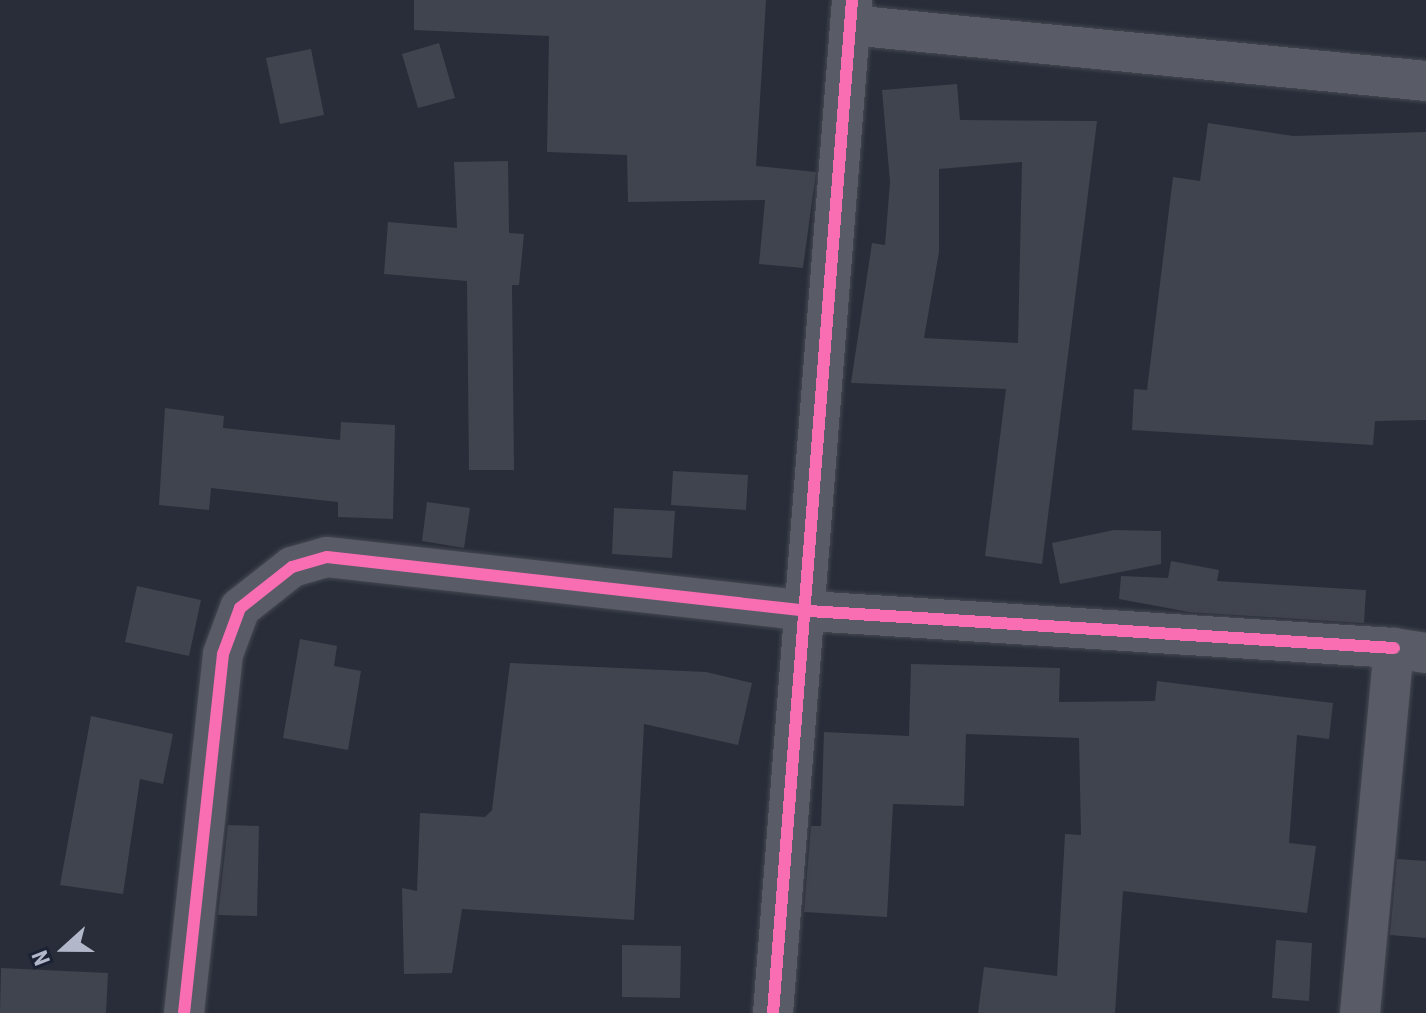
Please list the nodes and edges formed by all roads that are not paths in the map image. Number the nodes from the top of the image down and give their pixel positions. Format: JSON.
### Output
{"nodes":[{"id":1,"x":851,"y":12,"type":"edge"},
{"id":2,"x":1426,"y":81,"type":"edge"},
{"id":3,"x":809,"y":611,"type":"junction"},
{"id":4,"x":1410,"y":650,"type":"edge"},
{"id":5,"x":184,"y":1013,"type":"edge"},
{"id":6,"x":773,"y":1013,"type":"edge"},
{"id":7,"x":1360,"y":1013,"type":"edge"}],
"edges":[{"from":1,"to":2,"type":"street"},
{"from":1,"to":3,"type":"street"},
{"from":3,"to":4,"type":"street"},
{"from":3,"to":5,"type":"street"},
{"from":3,"to":6,"type":"street"},
{"from":4,"to":7,"type":"street"}]}
